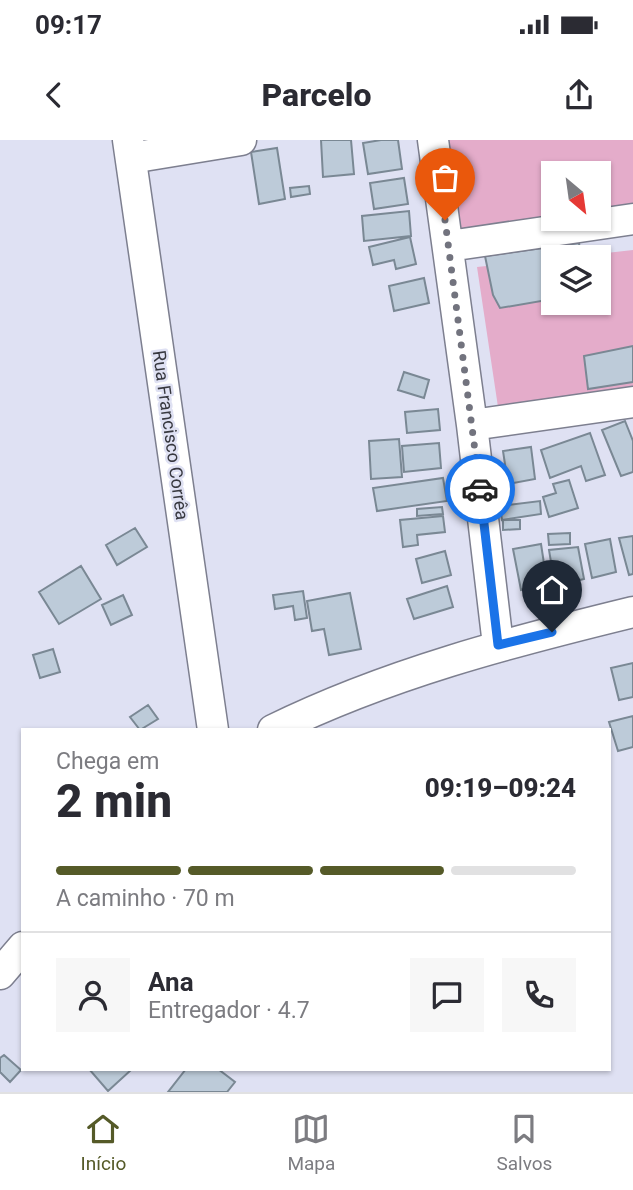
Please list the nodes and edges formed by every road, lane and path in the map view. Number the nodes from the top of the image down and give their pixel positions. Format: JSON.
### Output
{"nodes":[{"id":1,"x":241,"y":140,"type":"edge"},
{"id":2,"x":433,"y":140,"type":"edge"},
{"id":3,"x":130,"y":149,"type":"edge"},
{"id":4,"x":633,"y":219,"type":"edge"},
{"id":5,"x":449,"y":246,"type":"junction"},
{"id":6,"x":633,"y":402,"type":"edge"},
{"id":7,"x":472,"y":425,"type":"junction"},
{"id":8,"x":633,"y":611,"type":"edge"},
{"id":9,"x":498,"y":645,"type":"junction"},
{"id":10,"x":213,"y":728,"type":"edge"},
{"id":11,"x":277,"y":728,"type":"edge"},
{"id":12,"x":21,"y":949,"type":"edge"},
{"id":13,"x":0,"y":974,"type":"edge"}],
"edges":[{"from":1,"to":3,"type":"street"},
{"from":2,"to":5,"type":"street"},
{"from":3,"to":10,"type":"street","name":"Rua Francisco Corrêa"},
{"from":4,"to":5,"type":"street"},
{"from":5,"to":7,"type":"street"},
{"from":6,"to":7,"type":"street"},
{"from":7,"to":9,"type":"street"},
{"from":8,"to":9,"type":"street"},
{"from":9,"to":11,"type":"street"},
{"from":12,"to":13,"type":"street"}]}
